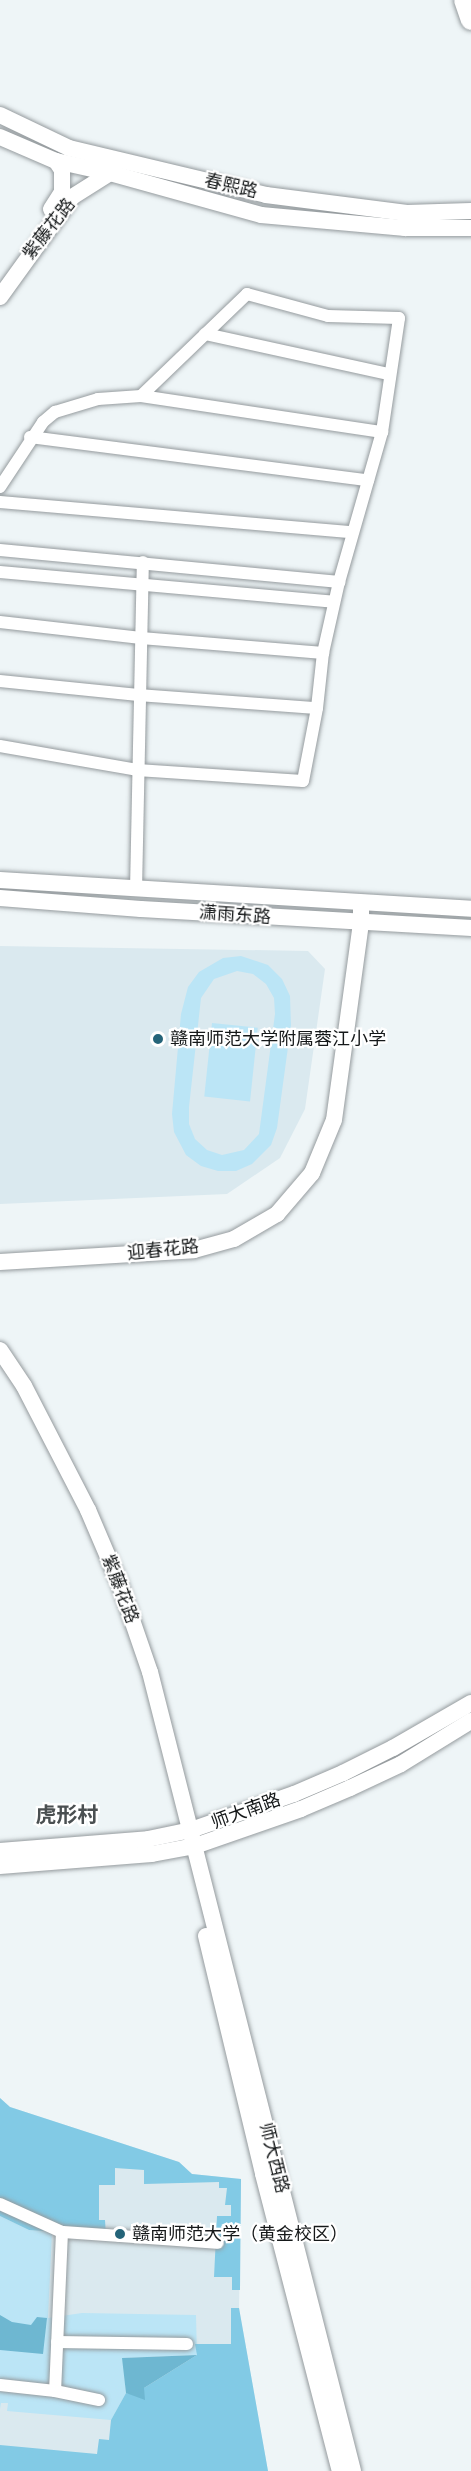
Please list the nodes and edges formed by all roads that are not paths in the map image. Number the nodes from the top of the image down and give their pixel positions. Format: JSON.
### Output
{"nodes":[{"id":1,"x":464,"y":0,"type":"edge"},
{"id":2,"x":471,"y":21,"type":"edge"},
{"id":3,"x":0,"y":115,"type":"edge"},
{"id":4,"x":0,"y":137,"type":"edge"},
{"id":5,"x":56,"y":161,"type":"junction"},
{"id":6,"x":110,"y":173,"type":"junction"},
{"id":7,"x":471,"y":211,"type":"edge"},
{"id":8,"x":471,"y":228,"type":"edge"},
{"id":9,"x":0,"y":281,"type":"edge"},
{"id":10,"x":0,"y":297,"type":"edge"},
{"id":11,"x":205,"y":334,"type":"junction"},
{"id":12,"x":389,"y":374,"type":"junction"},
{"id":13,"x":141,"y":396,"type":"junction"},
{"id":14,"x":381,"y":432,"type":"junction"},
{"id":15,"x":30,"y":437,"type":"junction"},
{"id":16,"x":368,"y":480,"type":"junction"},
{"id":17,"x":0,"y":487,"type":"edge"},
{"id":18,"x":0,"y":502,"type":"edge"},
{"id":19,"x":352,"y":532,"type":"junction"},
{"id":20,"x":0,"y":550,"type":"edge"},
{"id":21,"x":143,"y":562,"type":"junction"},
{"id":22,"x":0,"y":572,"type":"edge"},
{"id":23,"x":339,"y":582,"type":"junction"},
{"id":24,"x":142,"y":583,"type":"junction"},
{"id":25,"x":333,"y":603,"type":"junction"},
{"id":26,"x":0,"y":622,"type":"edge"},
{"id":27,"x":141,"y":638,"type":"junction"},
{"id":28,"x":322,"y":653,"type":"junction"},
{"id":29,"x":0,"y":681,"type":"edge"},
{"id":30,"x":138,"y":695,"type":"junction"},
{"id":31,"x":317,"y":708,"type":"junction"},
{"id":32,"x":0,"y":747,"type":"edge"},
{"id":33,"x":137,"y":770,"type":"junction"},
{"id":34,"x":0,"y":880,"type":"edge"},
{"id":35,"x":136,"y":890,"type":"junction"},
{"id":36,"x":0,"y":898,"type":"edge"},
{"id":37,"x":361,"y":903,"type":"junction"},
{"id":38,"x":471,"y":909,"type":"edge"},
{"id":39,"x":361,"y":923,"type":"junction"},
{"id":40,"x":471,"y":928,"type":"edge"},
{"id":41,"x":0,"y":1262,"type":"edge"},
{"id":42,"x":0,"y":1350,"type":"edge"},
{"id":43,"x":0,"y":1366,"type":"edge"},
{"id":44,"x":471,"y":1703,"type":"edge"},
{"id":45,"x":471,"y":1721,"type":"edge"},
{"id":46,"x":188,"y":1839,"type":"junction"},
{"id":47,"x":0,"y":1851,"type":"edge"},
{"id":48,"x":0,"y":1866,"type":"edge"},
{"id":49,"x":0,"y":2204,"type":"edge"},
{"id":50,"x":62,"y":2232,"type":"junction"},
{"id":51,"x":218,"y":2243,"type":"dead end"},
{"id":52,"x":57,"y":2342,"type":"junction"},
{"id":53,"x":187,"y":2344,"type":"dead end"},
{"id":54,"x":0,"y":2385,"type":"edge"},
{"id":55,"x":55,"y":2391,"type":"junction"},
{"id":56,"x":99,"y":2400,"type":"dead end"},
{"id":57,"x":340,"y":2471,"type":"edge"},
{"id":58,"x":353,"y":2471,"type":"edge"}],
"edges":[{"from":1,"to":2,"type":"main road"},
{"from":3,"to":7,"type":"main road","name":"春熙路"},
{"from":4,"to":5,"type":"main road","name":"春熙路"},
{"from":5,"to":6,"type":"main road","name":"春熙路"},
{"from":5,"to":9,"type":"main road","name":"紫藤花路"},
{"from":6,"to":8,"type":"main road","name":"春熙路"},
{"from":6,"to":10,"type":"main road","name":"紫藤花路"},
{"from":11,"to":12,"type":"street"},
{"from":11,"to":12,"type":"street"},
{"from":11,"to":13,"type":"street"},
{"from":12,"to":14,"type":"street"},
{"from":13,"to":14,"type":"street"},
{"from":13,"to":15,"type":"street"},
{"from":14,"to":16,"type":"street"},
{"from":15,"to":16,"type":"street"},
{"from":15,"to":17,"type":"street"},
{"from":16,"to":19,"type":"street"},
{"from":18,"to":19,"type":"street"},
{"from":19,"to":23,"type":"street"},
{"from":20,"to":21,"type":"street"},
{"from":21,"to":23,"type":"street"},
{"from":21,"to":24,"type":"street"},
{"from":22,"to":24,"type":"street"},
{"from":23,"to":25,"type":"street"},
{"from":24,"to":25,"type":"street"},
{"from":24,"to":27,"type":"street"},
{"from":25,"to":28,"type":"street"},
{"from":26,"to":27,"type":"street"},
{"from":27,"to":28,"type":"street"},
{"from":27,"to":30,"type":"street"},
{"from":28,"to":31,"type":"street"},
{"from":29,"to":30,"type":"street"},
{"from":30,"to":31,"type":"street"},
{"from":30,"to":33,"type":"street"},
{"from":31,"to":33,"type":"street"},
{"from":32,"to":33,"type":"street"},
{"from":33,"to":35,"type":"street"},
{"from":34,"to":35,"type":"main road","name":"潇雨东路"},
{"from":35,"to":37,"type":"main road","name":"潇雨东路"},
{"from":36,"to":39,"type":"main road","name":"潇雨东路"},
{"from":37,"to":38,"type":"main road","name":"潇雨东路"},
{"from":37,"to":39,"type":"main road","name":"迎春花路"},
{"from":39,"to":40,"type":"main road","name":"潇雨东路"},
{"from":39,"to":41,"type":"main road","name":"迎春花路"},
{"from":42,"to":46,"type":"main road","name":"紫藤花路"},
{"from":43,"to":46,"type":"main road","name":"紫藤花路"},
{"from":44,"to":46,"type":"main road","name":"师大南路"},
{"from":45,"to":46,"type":"main road","name":"师大南路"},
{"from":46,"to":47,"type":"main road","name":"师大南路"},
{"from":46,"to":48,"type":"main road","name":"师大南路"},
{"from":46,"to":57,"type":"main road","name":"师大西路"},
{"from":46,"to":58,"type":"main road","name":"师大西路"},
{"from":49,"to":50,"type":"street"},
{"from":50,"to":51,"type":"street"},
{"from":50,"to":52,"type":"street"},
{"from":52,"to":53,"type":"street"},
{"from":52,"to":55,"type":"street"},
{"from":54,"to":55,"type":"street"},
{"from":55,"to":56,"type":"street"}]}
